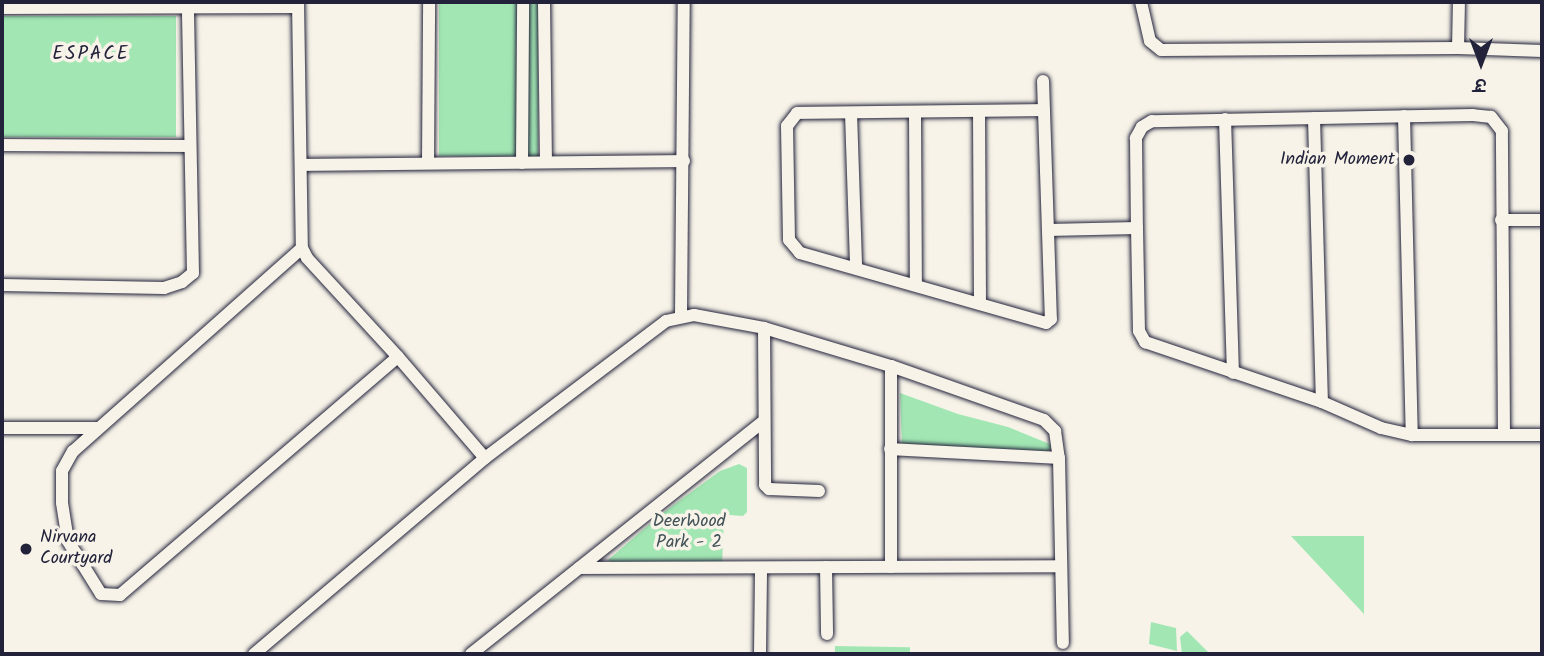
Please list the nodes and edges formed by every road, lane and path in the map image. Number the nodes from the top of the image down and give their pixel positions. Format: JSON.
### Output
{"nodes":[{"id":1,"x":429,"y":2,"type":"edge"},
{"id":2,"x":523,"y":2,"type":"edge"},
{"id":3,"x":544,"y":2,"type":"edge"},
{"id":4,"x":684,"y":2,"type":"edge"},
{"id":5,"x":1140,"y":2,"type":"edge"},
{"id":6,"x":1459,"y":2,"type":"edge"},
{"id":7,"x":298,"y":4,"type":"edge"},
{"id":8,"x":188,"y":7,"type":"junction"},
{"id":9,"x":2,"y":8,"type":"edge"},
{"id":10,"x":1458,"y":48,"type":"junction"},
{"id":11,"x":1542,"y":51,"type":"edge"},
{"id":12,"x":1043,"y":81,"type":"dead end"},
{"id":13,"x":1044,"y":110,"type":"junction"},
{"id":14,"x":979,"y":111,"type":"junction"},
{"id":15,"x":915,"y":112,"type":"junction"},
{"id":16,"x":851,"y":113,"type":"junction"},
{"id":17,"x":1404,"y":116,"type":"junction"},
{"id":18,"x":1314,"y":118,"type":"junction"},
{"id":19,"x":1225,"y":119,"type":"junction"},
{"id":20,"x":2,"y":145,"type":"edge"},
{"id":21,"x":188,"y":146,"type":"junction"},
{"id":22,"x":684,"y":161,"type":"junction"},
{"id":23,"x":546,"y":162,"type":"junction"},
{"id":24,"x":428,"y":163,"type":"junction"},
{"id":25,"x":522,"y":163,"type":"junction"},
{"id":26,"x":300,"y":165,"type":"junction"},
{"id":27,"x":1502,"y":220,"type":"junction"},
{"id":28,"x":1542,"y":220,"type":"edge"},
{"id":29,"x":1137,"y":228,"type":"junction"},
{"id":30,"x":1048,"y":230,"type":"junction"},
{"id":31,"x":302,"y":248,"type":"junction"},
{"id":32,"x":856,"y":267,"type":"junction"},
{"id":33,"x":2,"y":285,"type":"edge"},
{"id":34,"x":916,"y":285,"type":"junction"},
{"id":35,"x":979,"y":304,"type":"junction"},
{"id":36,"x":681,"y":315,"type":"junction"},
{"id":37,"x":764,"y":328,"type":"junction"},
{"id":38,"x":398,"y":357,"type":"junction"},
{"id":39,"x":891,"y":366,"type":"junction"},
{"id":40,"x":1233,"y":373,"type":"junction"},
{"id":41,"x":1322,"y":402,"type":"junction"},
{"id":42,"x":763,"y":422,"type":"junction"},
{"id":43,"x":2,"y":428,"type":"edge"},
{"id":44,"x":98,"y":428,"type":"junction"},
{"id":45,"x":1504,"y":434,"type":"junction"},
{"id":46,"x":1412,"y":435,"type":"junction"},
{"id":47,"x":1542,"y":435,"type":"edge"},
{"id":48,"x":890,"y":449,"type":"junction"},
{"id":49,"x":485,"y":458,"type":"junction"},
{"id":50,"x":1059,"y":458,"type":"junction"},
{"id":51,"x":819,"y":491,"type":"dead end"},
{"id":52,"x":1061,"y":566,"type":"junction"},
{"id":53,"x":826,"y":567,"type":"junction"},
{"id":54,"x":891,"y":567,"type":"junction"},
{"id":55,"x":579,"y":568,"type":"junction"},
{"id":56,"x":761,"y":568,"type":"junction"},
{"id":57,"x":827,"y":634,"type":"dead end"},
{"id":58,"x":1063,"y":643,"type":"dead end"},
{"id":59,"x":260,"y":653,"type":"edge"},
{"id":60,"x":471,"y":654,"type":"edge"},
{"id":61,"x":761,"y":654,"type":"edge"}],
"edges":[{"from":1,"to":24,"type":"street"},
{"from":2,"to":25,"type":"street"},
{"from":3,"to":23,"type":"street"},
{"from":4,"to":22,"type":"street"},
{"from":5,"to":10,"type":"street"},
{"from":6,"to":10,"type":"street"},
{"from":7,"to":8,"type":"street"},
{"from":7,"to":26,"type":"street"},
{"from":8,"to":9,"type":"street"},
{"from":8,"to":21,"type":"street"},
{"from":10,"to":11,"type":"street"},
{"from":12,"to":13,"type":"street"},
{"from":13,"to":14,"type":"street"},
{"from":13,"to":30,"type":"street"},
{"from":14,"to":15,"type":"street"},
{"from":14,"to":35,"type":"street"},
{"from":15,"to":16,"type":"street"},
{"from":15,"to":34,"type":"street"},
{"from":16,"to":32,"type":"street"},
{"from":16,"to":32,"type":"street"},
{"from":17,"to":18,"type":"street"},
{"from":17,"to":27,"type":"street"},
{"from":17,"to":46,"type":"street"},
{"from":18,"to":19,"type":"street"},
{"from":18,"to":41,"type":"street"},
{"from":19,"to":29,"type":"street"},
{"from":19,"to":40,"type":"street"},
{"from":20,"to":21,"type":"street"},
{"from":21,"to":33,"type":"street"},
{"from":22,"to":23,"type":"street"},
{"from":22,"to":36,"type":"street"},
{"from":23,"to":25,"type":"street"},
{"from":24,"to":25,"type":"street"},
{"from":24,"to":26,"type":"street"},
{"from":26,"to":31,"type":"street"},
{"from":27,"to":28,"type":"street"},
{"from":27,"to":45,"type":"street"},
{"from":29,"to":30,"type":"street"},
{"from":29,"to":40,"type":"street"},
{"from":30,"to":35,"type":"street"},
{"from":31,"to":38,"type":"street"},
{"from":31,"to":44,"type":"street"},
{"from":32,"to":34,"type":"street"},
{"from":34,"to":35,"type":"street"},
{"from":36,"to":37,"type":"street"},
{"from":36,"to":49,"type":"street"},
{"from":37,"to":39,"type":"street"},
{"from":37,"to":42,"type":"street"},
{"from":38,"to":44,"type":"street"},
{"from":38,"to":49,"type":"street"},
{"from":39,"to":48,"type":"street"},
{"from":39,"to":50,"type":"street"},
{"from":40,"to":41,"type":"street"},
{"from":41,"to":46,"type":"street"},
{"from":42,"to":51,"type":"street"},
{"from":42,"to":55,"type":"street"},
{"from":43,"to":44,"type":"street"},
{"from":45,"to":46,"type":"street"},
{"from":45,"to":47,"type":"street"},
{"from":48,"to":50,"type":"street"},
{"from":48,"to":54,"type":"street"},
{"from":49,"to":59,"type":"street"},
{"from":50,"to":52,"type":"street"},
{"from":52,"to":54,"type":"street"},
{"from":52,"to":58,"type":"street"},
{"from":53,"to":54,"type":"street"},
{"from":53,"to":56,"type":"street"},
{"from":53,"to":57,"type":"street"},
{"from":55,"to":56,"type":"street"},
{"from":55,"to":60,"type":"street"},
{"from":56,"to":61,"type":"street"}]}
